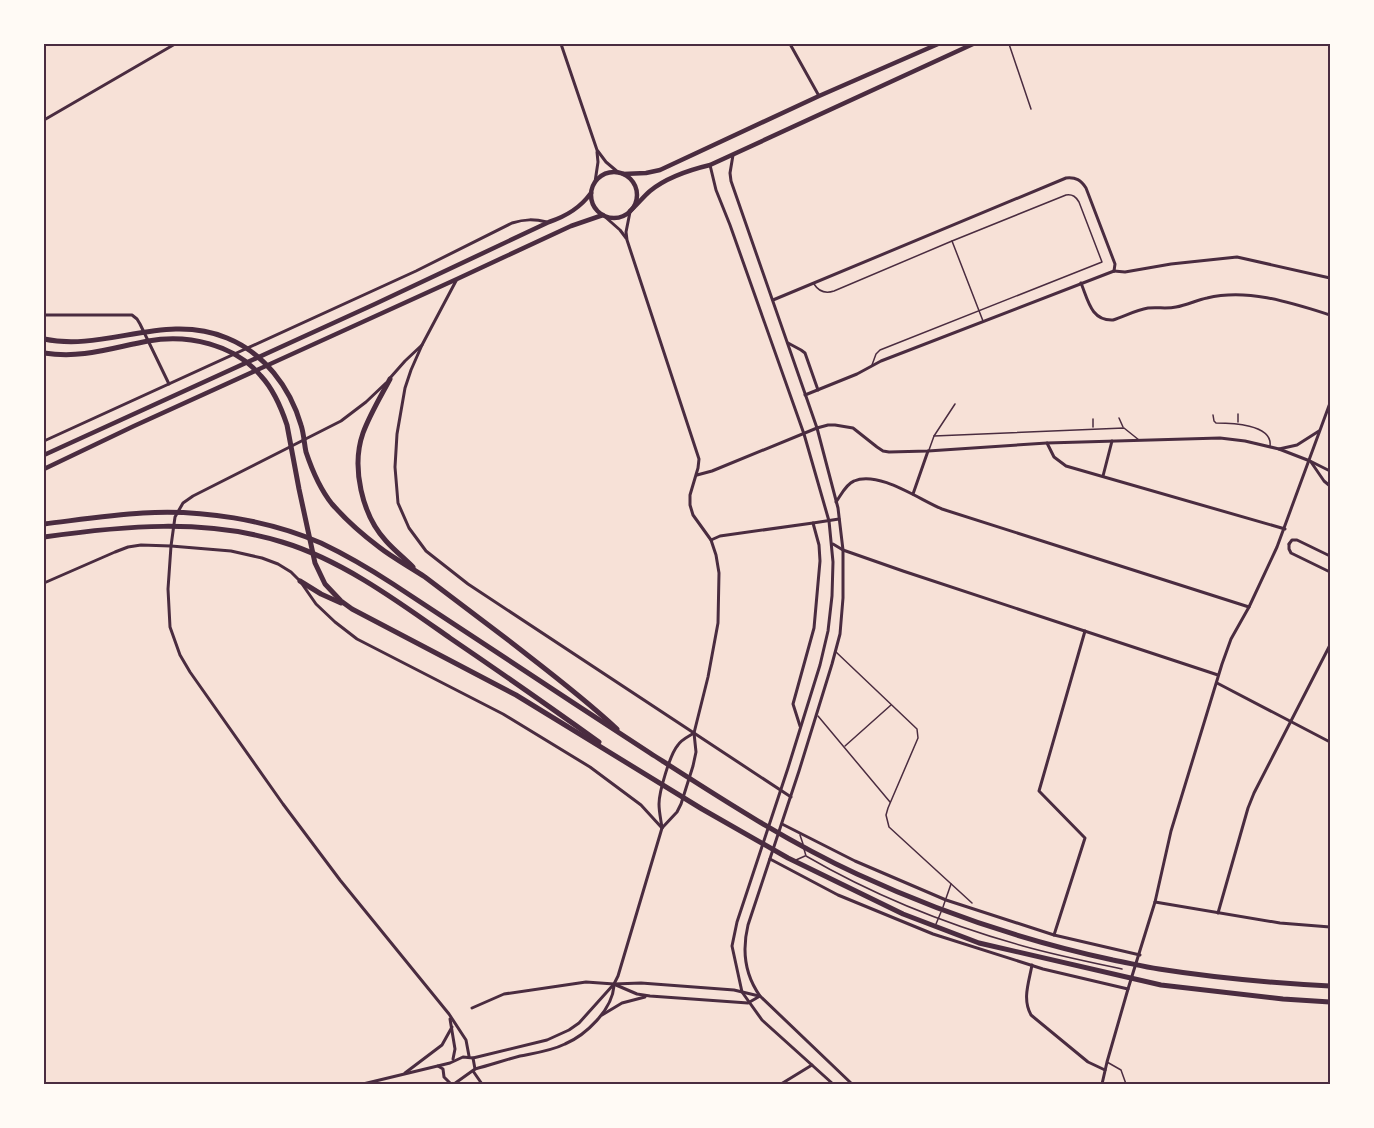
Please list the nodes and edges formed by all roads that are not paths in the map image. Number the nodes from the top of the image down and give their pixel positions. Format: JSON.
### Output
{"nodes":[{"id":1,"x":175,"y":44,"type":"edge"},
{"id":2,"x":561,"y":44,"type":"edge"},
{"id":3,"x":790,"y":44,"type":"edge"},
{"id":4,"x":938,"y":44,"type":"edge"},
{"id":5,"x":974,"y":44,"type":"edge"},
{"id":6,"x":1009,"y":44,"type":"edge"},
{"id":7,"x":819,"y":96,"type":"junction"},
{"id":8,"x":1031,"y":109,"type":"dead end"},
{"id":9,"x":44,"y":120,"type":"edge"},
{"id":10,"x":597,"y":150,"type":"junction"},
{"id":11,"x":733,"y":154,"type":"junction"},
{"id":12,"x":710,"y":165,"type":"junction"},
{"id":13,"x":621,"y":174,"type":"junction"},
{"id":14,"x":596,"y":182,"type":"junction"},
{"id":15,"x":591,"y":193,"type":"junction"},
{"id":16,"x":630,"y":211,"type":"junction"},
{"id":17,"x":603,"y":215,"type":"junction"},
{"id":18,"x":549,"y":222,"type":"junction"},
{"id":19,"x":627,"y":240,"type":"junction"},
{"id":20,"x":951,"y":241,"type":"junction"},
{"id":21,"x":1114,"y":271,"type":"junction"},
{"id":22,"x":1330,"y":278,"type":"edge"},
{"id":23,"x":458,"y":279,"type":"junction"},
{"id":24,"x":1082,"y":283,"type":"junction"},
{"id":25,"x":813,"y":284,"type":"junction"},
{"id":26,"x":772,"y":300,"type":"junction"},
{"id":27,"x":979,"y":311,"type":"junction"},
{"id":28,"x":44,"y":315,"type":"edge"},
{"id":29,"x":1330,"y":315,"type":"edge"},
{"id":30,"x":983,"y":322,"type":"junction"},
{"id":31,"x":44,"y":339,"type":"edge"},
{"id":32,"x":787,"y":343,"type":"junction"},
{"id":33,"x":422,"y":345,"type":"junction"},
{"id":34,"x":44,"y":353,"type":"edge"},
{"id":35,"x":872,"y":366,"type":"junction"},
{"id":36,"x":390,"y":379,"type":"junction"},
{"id":37,"x":169,"y":384,"type":"junction"},
{"id":38,"x":818,"y":390,"type":"junction"},
{"id":39,"x":806,"y":395,"type":"junction"},
{"id":40,"x":1330,"y":403,"type":"edge"},
{"id":41,"x":955,"y":404,"type":"dead end"},
{"id":42,"x":1238,"y":414,"type":"dead end"},
{"id":43,"x":1213,"y":415,"type":"dead end"},
{"id":44,"x":1119,"y":418,"type":"dead end"},
{"id":45,"x":1093,"y":419,"type":"dead end"},
{"id":46,"x":1238,"y":424,"type":"junction"},
{"id":47,"x":817,"y":428,"type":"junction"},
{"id":48,"x":1124,"y":428,"type":"junction"},
{"id":49,"x":1093,"y":429,"type":"junction"},
{"id":50,"x":1321,"y":430,"type":"junction"},
{"id":51,"x":804,"y":434,"type":"junction"},
{"id":52,"x":934,"y":436,"type":"junction"},
{"id":53,"x":1140,"y":440,"type":"junction"},
{"id":54,"x":44,"y":441,"type":"edge"},
{"id":55,"x":1112,"y":441,"type":"junction"},
{"id":56,"x":1047,"y":443,"type":"junction"},
{"id":57,"x":1269,"y":446,"type":"junction"},
{"id":58,"x":1279,"y":449,"type":"junction"},
{"id":59,"x":928,"y":451,"type":"junction"},
{"id":60,"x":44,"y":455,"type":"edge"},
{"id":61,"x":1310,"y":461,"type":"junction"},
{"id":62,"x":44,"y":469,"type":"edge"},
{"id":63,"x":1330,"y":471,"type":"edge"},
{"id":64,"x":696,"y":475,"type":"junction"},
{"id":65,"x":1103,"y":476,"type":"junction"},
{"id":66,"x":1330,"y":486,"type":"edge"},
{"id":67,"x":913,"y":494,"type":"junction"},
{"id":68,"x":836,"y":502,"type":"junction"},
{"id":69,"x":839,"y":519,"type":"junction"},
{"id":70,"x":829,"y":521,"type":"junction"},
{"id":71,"x":44,"y":524,"type":"edge"},
{"id":72,"x":813,"y":524,"type":"junction"},
{"id":73,"x":1285,"y":529,"type":"junction"},
{"id":74,"x":44,"y":537,"type":"edge"},
{"id":75,"x":711,"y":540,"type":"junction"},
{"id":76,"x":832,"y":544,"type":"junction"},
{"id":77,"x":171,"y":546,"type":"junction"},
{"id":78,"x":843,"y":550,"type":"junction"},
{"id":79,"x":1330,"y":556,"type":"edge"},
{"id":80,"x":1330,"y":572,"type":"edge"},
{"id":81,"x":423,"y":576,"type":"junction"},
{"id":82,"x":300,"y":581,"type":"junction"},
{"id":83,"x":44,"y":583,"type":"edge"},
{"id":84,"x":1249,"y":607,"type":"junction"},
{"id":85,"x":352,"y":609,"type":"junction"},
{"id":86,"x":1085,"y":631,"type":"junction"},
{"id":87,"x":1330,"y":645,"type":"edge"},
{"id":88,"x":835,"y":652,"type":"junction"},
{"id":89,"x":1218,"y":675,"type":"junction"},
{"id":90,"x":1217,"y":683,"type":"junction"},
{"id":91,"x":891,"y":704,"type":"junction"},
{"id":92,"x":817,"y":714,"type":"junction"},
{"id":93,"x":1290,"y":721,"type":"junction"},
{"id":94,"x":800,"y":726,"type":"junction"},
{"id":95,"x":694,"y":734,"type":"junction"},
{"id":96,"x":630,"y":740,"type":"junction"},
{"id":97,"x":1330,"y":742,"type":"edge"},
{"id":98,"x":844,"y":746,"type":"junction"},
{"id":99,"x":638,"y":768,"type":"junction"},
{"id":100,"x":780,"y":790,"type":"junction"},
{"id":101,"x":791,"y":797,"type":"junction"},
{"id":102,"x":891,"y":802,"type":"junction"},
{"id":103,"x":782,"y":824,"type":"junction"},
{"id":104,"x":662,"y":828,"type":"junction"},
{"id":105,"x":799,"y":832,"type":"junction"},
{"id":106,"x":806,"y":855,"type":"junction"},
{"id":107,"x":770,"y":859,"type":"junction"},
{"id":108,"x":782,"y":866,"type":"junction"},
{"id":109,"x":951,"y":884,"type":"junction"},
{"id":110,"x":946,"y":900,"type":"junction"},
{"id":111,"x":1155,"y":902,"type":"junction"},
{"id":112,"x":972,"y":903,"type":"dead end"},
{"id":113,"x":1218,"y":913,"type":"junction"},
{"id":114,"x":939,"y":918,"type":"junction"},
{"id":115,"x":1330,"y":927,"type":"edge"},
{"id":116,"x":933,"y":934,"type":"junction"},
{"id":117,"x":1054,"y":934,"type":"junction"},
{"id":118,"x":1140,"y":955,"type":"junction"},
{"id":119,"x":1125,"y":961,"type":"dead end"},
{"id":120,"x":1032,"y":965,"type":"junction"},
{"id":121,"x":1122,"y":969,"type":"junction"},
{"id":122,"x":1119,"y":978,"type":"dead end"},
{"id":123,"x":614,"y":984,"type":"junction"},
{"id":124,"x":1330,"y":986,"type":"edge"},
{"id":125,"x":1128,"y":989,"type":"junction"},
{"id":126,"x":742,"y":992,"type":"junction"},
{"id":127,"x":650,"y":996,"type":"junction"},
{"id":128,"x":760,"y":996,"type":"junction"},
{"id":129,"x":1330,"y":1002,"type":"edge"},
{"id":130,"x":748,"y":1003,"type":"junction"},
{"id":131,"x":472,"y":1008,"type":"dead end"},
{"id":132,"x":449,"y":1014,"type":"junction"},
{"id":133,"x":601,"y":1015,"type":"junction"},
{"id":134,"x":452,"y":1027,"type":"junction"},
{"id":135,"x":471,"y":1057,"type":"junction"},
{"id":136,"x":451,"y":1062,"type":"junction"},
{"id":137,"x":1107,"y":1062,"type":"junction"},
{"id":138,"x":812,"y":1065,"type":"junction"},
{"id":139,"x":436,"y":1066,"type":"junction"},
{"id":140,"x":474,"y":1070,"type":"junction"},
{"id":141,"x":1105,"y":1070,"type":"junction"},
{"id":142,"x":444,"y":1072,"type":"junction"},
{"id":143,"x":404,"y":1074,"type":"junction"},
{"id":144,"x":363,"y":1084,"type":"edge"},
{"id":145,"x":453,"y":1084,"type":"edge"},
{"id":146,"x":482,"y":1084,"type":"edge"},
{"id":147,"x":781,"y":1084,"type":"edge"},
{"id":148,"x":833,"y":1084,"type":"edge"},
{"id":149,"x":852,"y":1084,"type":"edge"},
{"id":150,"x":1102,"y":1084,"type":"edge"},
{"id":151,"x":1126,"y":1084,"type":"edge"}],
"edges":[{"from":1,"to":9,"type":"street"},
{"from":2,"to":10,"type":"street"},
{"from":3,"to":7,"type":"street"},
{"from":4,"to":7,"type":"street"},
{"from":5,"to":11,"type":"street"},
{"from":6,"to":8,"type":"lane"},
{"from":7,"to":13,"type":"street"},
{"from":10,"to":13,"type":"street"},
{"from":10,"to":14,"type":"street"},
{"from":11,"to":12,"type":"street"},
{"from":11,"to":26,"type":"street"},
{"from":12,"to":16,"type":"street"},
{"from":12,"to":51,"type":"street"},
{"from":13,"to":14,"type":"street"},
{"from":13,"to":16,"type":"street"},
{"from":14,"to":15,"type":"street"},
{"from":15,"to":17,"type":"street"},
{"from":15,"to":18,"type":"street"},
{"from":16,"to":17,"type":"street"},
{"from":16,"to":19,"type":"street"},
{"from":17,"to":19,"type":"street"},
{"from":17,"to":23,"type":"street"},
{"from":18,"to":37,"type":"street"},
{"from":18,"to":60,"type":"street"},
{"from":19,"to":64,"type":"street"},
{"from":20,"to":25,"type":"lane"},
{"from":20,"to":27,"type":"lane"},
{"from":20,"to":27,"type":"lane"},
{"from":21,"to":22,"type":"street"},
{"from":21,"to":24,"type":"street"},
{"from":21,"to":25,"type":"street"},
{"from":23,"to":33,"type":"street"},
{"from":23,"to":62,"type":"street"},
{"from":24,"to":29,"type":"street"},
{"from":24,"to":30,"type":"street"},
{"from":25,"to":26,"type":"street"},
{"from":26,"to":32,"type":"street"},
{"from":27,"to":30,"type":"lane"},
{"from":27,"to":35,"type":"lane"},
{"from":28,"to":37,"type":"street"},
{"from":30,"to":35,"type":"street"},
{"from":31,"to":81,"type":"highway"},
{"from":32,"to":38,"type":"street"},
{"from":32,"to":39,"type":"street"},
{"from":33,"to":36,"type":"street"},
{"from":33,"to":95,"type":"street"},
{"from":34,"to":85,"type":"highway"},
{"from":35,"to":38,"type":"street"},
{"from":36,"to":77,"type":"street"},
{"from":36,"to":81,"type":"highway"},
{"from":37,"to":54,"type":"street"},
{"from":38,"to":39,"type":"street"},
{"from":39,"to":47,"type":"street"},
{"from":40,"to":50,"type":"street"},
{"from":41,"to":52,"type":"lane"},
{"from":42,"to":46,"type":"lane"},
{"from":43,"to":46,"type":"lane"},
{"from":44,"to":48,"type":"lane"},
{"from":45,"to":49,"type":"lane"},
{"from":46,"to":57,"type":"lane"},
{"from":47,"to":51,"type":"street"},
{"from":47,"to":59,"type":"street"},
{"from":47,"to":68,"type":"street"},
{"from":48,"to":49,"type":"lane"},
{"from":48,"to":53,"type":"lane"},
{"from":49,"to":52,"type":"lane"},
{"from":50,"to":58,"type":"street"},
{"from":50,"to":61,"type":"street"},
{"from":51,"to":64,"type":"street"},
{"from":51,"to":70,"type":"street"},
{"from":52,"to":59,"type":"lane"},
{"from":53,"to":55,"type":"street"},
{"from":53,"to":57,"type":"street"},
{"from":55,"to":56,"type":"street"},
{"from":55,"to":65,"type":"street"},
{"from":56,"to":59,"type":"street"},
{"from":56,"to":65,"type":"street"},
{"from":57,"to":58,"type":"street"},
{"from":58,"to":61,"type":"street"},
{"from":59,"to":67,"type":"street"},
{"from":61,"to":63,"type":"street"},
{"from":61,"to":66,"type":"street"},
{"from":61,"to":73,"type":"street"},
{"from":64,"to":75,"type":"street"},
{"from":65,"to":73,"type":"street"},
{"from":67,"to":68,"type":"street"},
{"from":67,"to":84,"type":"street"},
{"from":68,"to":69,"type":"street"},
{"from":69,"to":70,"type":"street"},
{"from":69,"to":78,"type":"street"},
{"from":70,"to":72,"type":"street"},
{"from":70,"to":76,"type":"street"},
{"from":71,"to":96,"type":"highway"},
{"from":72,"to":75,"type":"street"},
{"from":72,"to":94,"type":"street"},
{"from":73,"to":84,"type":"street"},
{"from":74,"to":99,"type":"highway"},
{"from":75,"to":95,"type":"street"},
{"from":76,"to":78,"type":"street"},
{"from":76,"to":94,"type":"street"},
{"from":77,"to":82,"type":"street"},
{"from":77,"to":83,"type":"street"},
{"from":77,"to":132,"type":"street"},
{"from":78,"to":86,"type":"street"},
{"from":78,"to":88,"type":"street"},
{"from":79,"to":80,"type":"street"},
{"from":81,"to":96,"type":"highway"},
{"from":82,"to":85,"type":"highway"},
{"from":82,"to":104,"type":"street"},
{"from":84,"to":89,"type":"street"},
{"from":85,"to":99,"type":"highway"},
{"from":86,"to":89,"type":"street"},
{"from":86,"to":117,"type":"street"},
{"from":87,"to":93,"type":"street"},
{"from":88,"to":91,"type":"lane"},
{"from":88,"to":92,"type":"street"},
{"from":89,"to":90,"type":"street"},
{"from":90,"to":93,"type":"street"},
{"from":90,"to":111,"type":"street"},
{"from":91,"to":98,"type":"lane"},
{"from":91,"to":102,"type":"lane"},
{"from":92,"to":98,"type":"lane"},
{"from":92,"to":101,"type":"street"},
{"from":93,"to":97,"type":"street"},
{"from":93,"to":113,"type":"street"},
{"from":94,"to":100,"type":"street"},
{"from":95,"to":100,"type":"street"},
{"from":95,"to":104,"type":"street"},
{"from":95,"to":104,"type":"street"},
{"from":96,"to":124,"type":"highway"},
{"from":98,"to":102,"type":"lane"},
{"from":99,"to":129,"type":"highway"},
{"from":100,"to":101,"type":"street"},
{"from":100,"to":126,"type":"street"},
{"from":101,"to":103,"type":"street"},
{"from":102,"to":109,"type":"lane"},
{"from":103,"to":105,"type":"street"},
{"from":103,"to":107,"type":"street"},
{"from":104,"to":123,"type":"street"},
{"from":105,"to":106,"type":"lane"},
{"from":105,"to":110,"type":"street"},
{"from":106,"to":108,"type":"lane"},
{"from":106,"to":114,"type":"lane"},
{"from":107,"to":108,"type":"street"},
{"from":107,"to":128,"type":"street"},
{"from":108,"to":116,"type":"street"},
{"from":109,"to":110,"type":"lane"},
{"from":109,"to":112,"type":"lane"},
{"from":110,"to":114,"type":"lane"},
{"from":110,"to":117,"type":"street"},
{"from":111,"to":113,"type":"street"},
{"from":111,"to":118,"type":"street"},
{"from":113,"to":115,"type":"street"},
{"from":114,"to":116,"type":"lane"},
{"from":114,"to":121,"type":"lane"},
{"from":116,"to":120,"type":"street"},
{"from":117,"to":118,"type":"street"},
{"from":118,"to":125,"type":"street"},
{"from":119,"to":121,"type":"lane"},
{"from":120,"to":125,"type":"street"},
{"from":120,"to":141,"type":"street"},
{"from":121,"to":122,"type":"lane"},
{"from":123,"to":126,"type":"street"},
{"from":123,"to":127,"type":"street"},
{"from":123,"to":131,"type":"street"},
{"from":123,"to":133,"type":"street"},
{"from":123,"to":135,"type":"street"},
{"from":125,"to":137,"type":"street"},
{"from":126,"to":128,"type":"street"},
{"from":126,"to":130,"type":"street"},
{"from":127,"to":130,"type":"street"},
{"from":127,"to":133,"type":"street"},
{"from":128,"to":130,"type":"street"},
{"from":128,"to":149,"type":"street"},
{"from":130,"to":138,"type":"street"},
{"from":132,"to":134,"type":"street"},
{"from":132,"to":135,"type":"street"},
{"from":133,"to":140,"type":"street"},
{"from":134,"to":136,"type":"street"},
{"from":134,"to":143,"type":"street"},
{"from":135,"to":136,"type":"street"},
{"from":135,"to":140,"type":"street"},
{"from":136,"to":139,"type":"street"},
{"from":136,"to":142,"type":"street"},
{"from":137,"to":141,"type":"street"},
{"from":137,"to":151,"type":"lane"},
{"from":138,"to":147,"type":"street"},
{"from":138,"to":148,"type":"street"},
{"from":139,"to":142,"type":"street"},
{"from":139,"to":143,"type":"street"},
{"from":140,"to":145,"type":"street"},
{"from":140,"to":146,"type":"street"},
{"from":141,"to":150,"type":"street"},
{"from":142,"to":145,"type":"street"},
{"from":143,"to":144,"type":"street"}]}
